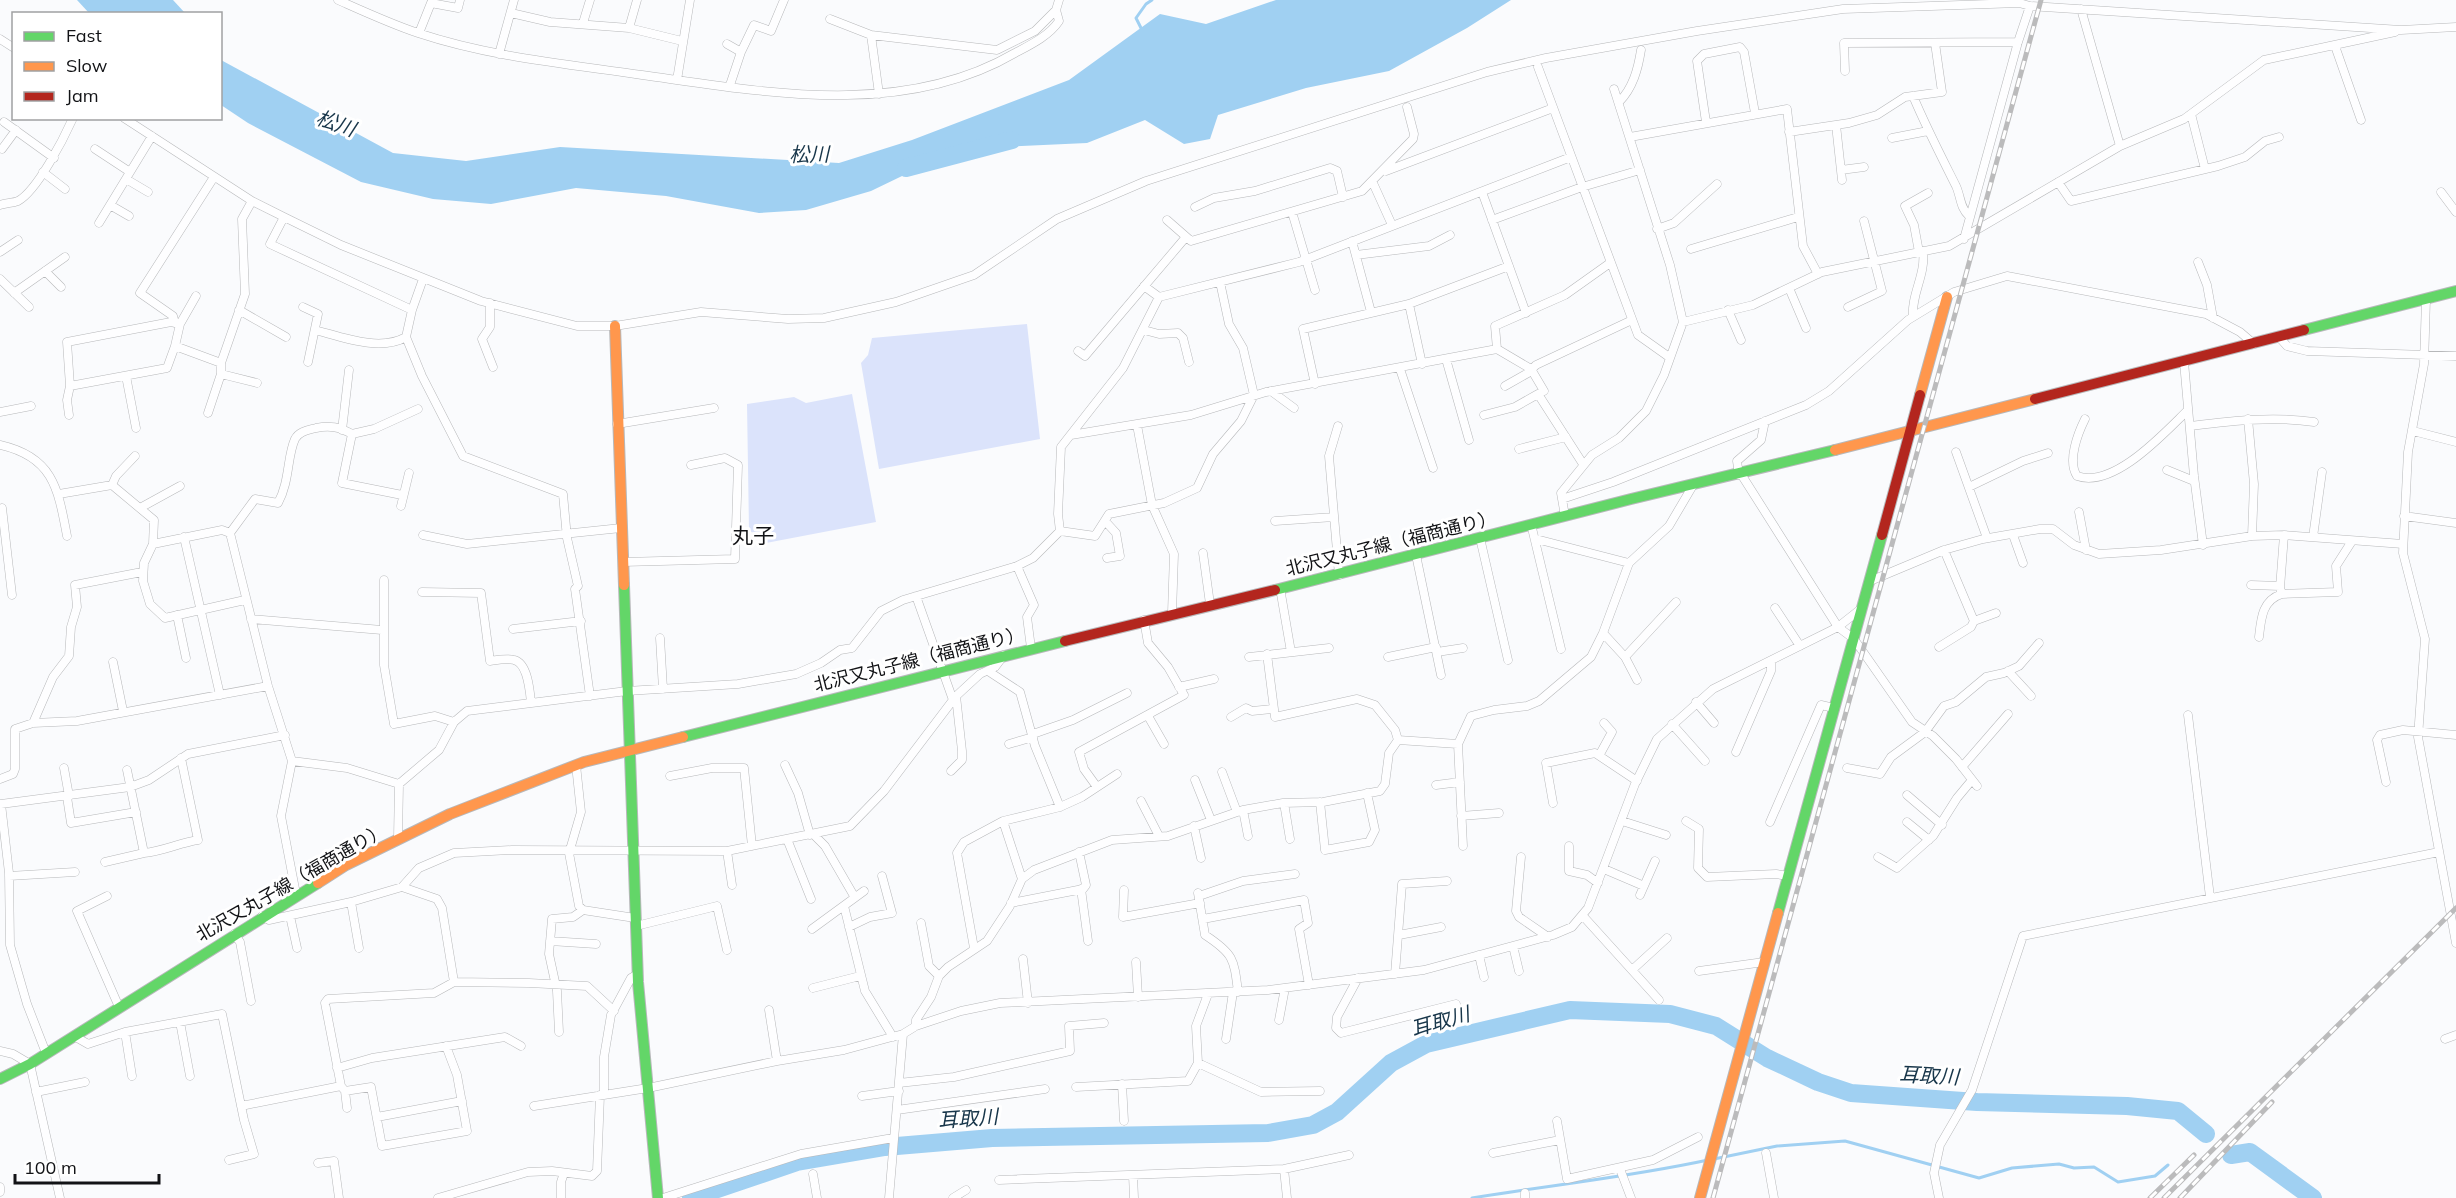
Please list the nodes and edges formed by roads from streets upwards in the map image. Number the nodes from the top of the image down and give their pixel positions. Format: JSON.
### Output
{"nodes":[{"id":1,"x":339,"y":0,"type":"edge"},
{"id":2,"x":460,"y":0,"type":"edge"},
{"id":3,"x":514,"y":0,"type":"edge"},
{"id":4,"x":590,"y":0,"type":"edge"},
{"id":5,"x":637,"y":0,"type":"edge"},
{"id":6,"x":690,"y":0,"type":"edge"},
{"id":7,"x":784,"y":0,"type":"edge"},
{"id":8,"x":1059,"y":0,"type":"edge"},
{"id":9,"x":427,"y":2,"type":"edge"},
{"id":10,"x":2030,"y":6,"type":"junction"},
{"id":11,"x":2081,"y":9,"type":"junction"},
{"id":12,"x":1056,"y":10,"type":"junction"},
{"id":13,"x":511,"y":13,"type":"junction"},
{"id":14,"x":830,"y":19,"type":"dead end"},
{"id":15,"x":583,"y":23,"type":"junction"},
{"id":16,"x":2456,"y":27,"type":"edge"},
{"id":17,"x":629,"y":28,"type":"junction"},
{"id":18,"x":2401,"y":30,"type":"junction"},
{"id":19,"x":419,"y":33,"type":"junction"},
{"id":20,"x":872,"y":35,"type":"junction"},
{"id":21,"x":682,"y":41,"type":"junction"},
{"id":22,"x":2018,"y":42,"type":"junction"},
{"id":23,"x":1935,"y":43,"type":"junction"},
{"id":24,"x":727,"y":44,"type":"dead end"},
{"id":25,"x":2335,"y":46,"type":"junction"},
{"id":26,"x":1641,"y":50,"type":"dead end"},
{"id":27,"x":741,"y":51,"type":"junction"},
{"id":28,"x":499,"y":54,"type":"junction"},
{"id":29,"x":1538,"y":67,"type":"dead end"},
{"id":30,"x":1845,"y":71,"type":"dead end"},
{"id":31,"x":677,"y":80,"type":"junction"},
{"id":32,"x":730,"y":85,"type":"junction"},
{"id":33,"x":1614,"y":89,"type":"dead end"},
{"id":34,"x":879,"y":94,"type":"junction"},
{"id":35,"x":1912,"y":96,"type":"junction"},
{"id":36,"x":1619,"y":102,"type":"junction"},
{"id":37,"x":1407,"y":107,"type":"dead end"},
{"id":38,"x":1553,"y":108,"type":"junction"},
{"id":39,"x":1755,"y":113,"type":"junction"},
{"id":40,"x":2191,"y":114,"type":"junction"},
{"id":41,"x":72,"y":120,"type":"edge"},
{"id":42,"x":127,"y":120,"type":"edge"},
{"id":43,"x":2361,"y":120,"type":"dead end"},
{"id":44,"x":4,"y":122,"type":"dead end"},
{"id":45,"x":1706,"y":122,"type":"junction"},
{"id":46,"x":1836,"y":125,"type":"junction"},
{"id":47,"x":16,"y":130,"type":"junction"},
{"id":48,"x":1928,"y":131,"type":"junction"},
{"id":49,"x":1789,"y":132,"type":"junction"},
{"id":50,"x":152,"y":136,"type":"junction"},
{"id":51,"x":1630,"y":137,"type":"junction"},
{"id":52,"x":2279,"y":137,"type":"dead end"},
{"id":53,"x":1892,"y":138,"type":"dead end"},
{"id":54,"x":2120,"y":146,"type":"junction"},
{"id":55,"x":2,"y":148,"type":"dead end"},
{"id":56,"x":95,"y":149,"type":"dead end"},
{"id":57,"x":1570,"y":157,"type":"junction"},
{"id":58,"x":54,"y":158,"type":"junction"},
{"id":59,"x":1864,"y":167,"type":"dead end"},
{"id":60,"x":2205,"y":169,"type":"junction"},
{"id":61,"x":1640,"y":170,"type":"junction"},
{"id":62,"x":1841,"y":170,"type":"junction"},
{"id":63,"x":1385,"y":171,"type":"junction"},
{"id":64,"x":43,"y":172,"type":"junction"},
{"id":65,"x":128,"y":175,"type":"junction"},
{"id":66,"x":214,"y":177,"type":"junction"},
{"id":67,"x":1842,"y":180,"type":"dead end"},
{"id":68,"x":2058,"y":182,"type":"junction"},
{"id":69,"x":1372,"y":183,"type":"junction"},
{"id":70,"x":1717,"y":184,"type":"dead end"},
{"id":71,"x":1582,"y":187,"type":"junction"},
{"id":72,"x":64,"y":189,"type":"dead end"},
{"id":73,"x":148,"y":192,"type":"dead end"},
{"id":74,"x":1482,"y":192,"type":"junction"},
{"id":75,"x":2441,"y":192,"type":"dead end"},
{"id":76,"x":1928,"y":193,"type":"dead end"},
{"id":77,"x":1343,"y":197,"type":"junction"},
{"id":78,"x":252,"y":201,"type":"junction"},
{"id":79,"x":0,"y":205,"type":"edge"},
{"id":80,"x":110,"y":205,"type":"junction"},
{"id":81,"x":1195,"y":207,"type":"dead end"},
{"id":82,"x":1292,"y":212,"type":"junction"},
{"id":83,"x":2456,"y":212,"type":"edge"},
{"id":84,"x":129,"y":216,"type":"dead end"},
{"id":85,"x":1969,"y":216,"type":"junction"},
{"id":86,"x":284,"y":217,"type":"junction"},
{"id":87,"x":1798,"y":217,"type":"junction"},
{"id":88,"x":1167,"y":220,"type":"dead end"},
{"id":89,"x":1492,"y":220,"type":"junction"},
{"id":90,"x":1864,"y":221,"type":"dead end"},
{"id":91,"x":99,"y":223,"type":"dead end"},
{"id":92,"x":1392,"y":225,"type":"junction"},
{"id":93,"x":1657,"y":229,"type":"junction"},
{"id":94,"x":1450,"y":236,"type":"dead end"},
{"id":95,"x":1186,"y":237,"type":"junction"},
{"id":96,"x":1964,"y":239,"type":"junction"},
{"id":97,"x":18,"y":240,"type":"dead end"},
{"id":98,"x":1352,"y":241,"type":"junction"},
{"id":99,"x":1691,"y":249,"type":"dead end"},
{"id":100,"x":0,"y":252,"type":"edge"},
{"id":101,"x":1921,"y":252,"type":"junction"},
{"id":102,"x":1356,"y":255,"type":"junction"},
{"id":103,"x":65,"y":257,"type":"dead end"},
{"id":104,"x":1306,"y":259,"type":"junction"},
{"id":105,"x":1872,"y":262,"type":"junction"},
{"id":106,"x":2198,"y":262,"type":"dead end"},
{"id":107,"x":1610,"y":263,"type":"junction"},
{"id":108,"x":1509,"y":266,"type":"junction"},
{"id":109,"x":45,"y":271,"type":"junction"},
{"id":110,"x":1818,"y":274,"type":"junction"},
{"id":111,"x":0,"y":279,"type":"edge"},
{"id":112,"x":423,"y":279,"type":"junction"},
{"id":113,"x":1220,"y":282,"type":"junction"},
{"id":114,"x":61,"y":286,"type":"dead end"},
{"id":115,"x":1144,"y":286,"type":"junction"},
{"id":116,"x":1789,"y":288,"type":"junction"},
{"id":117,"x":1315,"y":290,"type":"dead end"},
{"id":118,"x":2456,"y":291,"type":"edge"},
{"id":119,"x":14,"y":293,"type":"junction"},
{"id":120,"x":196,"y":296,"type":"dead end"},
{"id":121,"x":1159,"y":297,"type":"junction"},
{"id":122,"x":1947,"y":297,"type":"junction"},
{"id":123,"x":2426,"y":299,"type":"junction"},
{"id":124,"x":490,"y":303,"type":"junction"},
{"id":125,"x":1409,"y":304,"type":"junction"},
{"id":126,"x":29,"y":307,"type":"dead end"},
{"id":127,"x":303,"y":307,"type":"dead end"},
{"id":128,"x":1848,"y":307,"type":"dead end"},
{"id":129,"x":239,"y":310,"type":"junction"},
{"id":130,"x":411,"y":310,"type":"junction"},
{"id":131,"x":1728,"y":310,"type":"junction"},
{"id":132,"x":1371,"y":312,"type":"junction"},
{"id":133,"x":1527,"y":313,"type":"junction"},
{"id":134,"x":1913,"y":317,"type":"junction"},
{"id":135,"x":2213,"y":318,"type":"junction"},
{"id":136,"x":1632,"y":320,"type":"junction"},
{"id":137,"x":1683,"y":322,"type":"junction"},
{"id":138,"x":177,"y":323,"type":"junction"},
{"id":139,"x":615,"y":326,"type":"junction"},
{"id":140,"x":1806,"y":328,"type":"dead end"},
{"id":141,"x":315,"y":330,"type":"junction"},
{"id":142,"x":1144,"y":330,"type":"junction"},
{"id":143,"x":286,"y":337,"type":"dead end"},
{"id":144,"x":406,"y":337,"type":"junction"},
{"id":145,"x":2279,"y":337,"type":"junction"},
{"id":146,"x":1741,"y":340,"type":"dead end"},
{"id":147,"x":2254,"y":344,"type":"junction"},
{"id":148,"x":175,"y":346,"type":"junction"},
{"id":149,"x":1497,"y":349,"type":"junction"},
{"id":150,"x":1078,"y":351,"type":"dead end"},
{"id":151,"x":2424,"y":355,"type":"junction"},
{"id":152,"x":2456,"y":356,"type":"edge"},
{"id":153,"x":1669,"y":357,"type":"junction"},
{"id":154,"x":1446,"y":359,"type":"junction"},
{"id":155,"x":309,"y":362,"type":"dead end"},
{"id":156,"x":1189,"y":362,"type":"dead end"},
{"id":157,"x":2184,"y":362,"type":"junction"},
{"id":158,"x":221,"y":363,"type":"junction"},
{"id":159,"x":1422,"y":364,"type":"junction"},
{"id":160,"x":493,"y":367,"type":"dead end"},
{"id":161,"x":1400,"y":369,"type":"junction"},
{"id":162,"x":1531,"y":369,"type":"junction"},
{"id":163,"x":349,"y":370,"type":"dead end"},
{"id":164,"x":221,"y":374,"type":"junction"},
{"id":165,"x":126,"y":376,"type":"junction"},
{"id":166,"x":257,"y":383,"type":"dead end"},
{"id":167,"x":1315,"y":384,"type":"junction"},
{"id":168,"x":70,"y":386,"type":"junction"},
{"id":169,"x":1505,"y":386,"type":"dead end"},
{"id":170,"x":1270,"y":391,"type":"junction"},
{"id":171,"x":1544,"y":391,"type":"dead end"},
{"id":172,"x":1254,"y":395,"type":"junction"},
{"id":173,"x":31,"y":406,"type":"dead end"},
{"id":174,"x":714,"y":408,"type":"dead end"},
{"id":175,"x":1294,"y":408,"type":"dead end"},
{"id":176,"x":418,"y":409,"type":"dead end"},
{"id":177,"x":2188,"y":410,"type":"junction"},
{"id":178,"x":0,"y":412,"type":"edge"},
{"id":179,"x":208,"y":413,"type":"dead end"},
{"id":180,"x":69,"y":415,"type":"dead end"},
{"id":181,"x":1484,"y":415,"type":"dead end"},
{"id":182,"x":2085,"y":419,"type":"dead end"},
{"id":183,"x":2248,"y":419,"type":"junction"},
{"id":184,"x":1765,"y":421,"type":"junction"},
{"id":185,"x":2314,"y":422,"type":"dead end"},
{"id":186,"x":617,"y":424,"type":"junction"},
{"id":187,"x":1137,"y":425,"type":"junction"},
{"id":188,"x":1338,"y":426,"type":"dead end"},
{"id":189,"x":2190,"y":426,"type":"junction"},
{"id":190,"x":136,"y":428,"type":"dead end"},
{"id":191,"x":342,"y":430,"type":"junction"},
{"id":192,"x":1911,"y":431,"type":"junction"},
{"id":193,"x":2413,"y":431,"type":"junction"},
{"id":194,"x":352,"y":434,"type":"junction"},
{"id":195,"x":1071,"y":435,"type":"junction"},
{"id":196,"x":1566,"y":437,"type":"junction"},
{"id":197,"x":1469,"y":441,"type":"dead end"},
{"id":198,"x":2456,"y":442,"type":"edge"},
{"id":199,"x":0,"y":446,"type":"edge"},
{"id":200,"x":1519,"y":449,"type":"dead end"},
{"id":201,"x":1956,"y":452,"type":"dead end"},
{"id":202,"x":2048,"y":453,"type":"dead end"},
{"id":203,"x":135,"y":456,"type":"dead end"},
{"id":204,"x":1583,"y":464,"type":"junction"},
{"id":205,"x":691,"y":465,"type":"dead end"},
{"id":206,"x":1433,"y":468,"type":"dead end"},
{"id":207,"x":2167,"y":470,"type":"dead end"},
{"id":208,"x":2322,"y":472,"type":"dead end"},
{"id":209,"x":409,"y":473,"type":"dead end"},
{"id":210,"x":1740,"y":475,"type":"junction"},
{"id":211,"x":2194,"y":481,"type":"junction"},
{"id":212,"x":112,"y":485,"type":"junction"},
{"id":213,"x":180,"y":486,"type":"dead end"},
{"id":214,"x":1692,"y":487,"type":"junction"},
{"id":215,"x":1969,"y":487,"type":"junction"},
{"id":216,"x":59,"y":494,"type":"junction"},
{"id":217,"x":402,"y":495,"type":"junction"},
{"id":218,"x":1562,"y":499,"type":"junction"},
{"id":219,"x":1152,"y":505,"type":"junction"},
{"id":220,"x":401,"y":506,"type":"dead end"},
{"id":221,"x":2,"y":508,"type":"dead end"},
{"id":222,"x":140,"y":508,"type":"junction"},
{"id":223,"x":2079,"y":512,"type":"dead end"},
{"id":224,"x":1565,"y":516,"type":"junction"},
{"id":225,"x":2404,"y":516,"type":"junction"},
{"id":226,"x":1334,"y":517,"type":"junction"},
{"id":227,"x":1105,"y":520,"type":"junction"},
{"id":228,"x":1275,"y":521,"type":"dead end"},
{"id":229,"x":2456,"y":523,"type":"edge"},
{"id":230,"x":1531,"y":524,"type":"junction"},
{"id":231,"x":621,"y":528,"type":"junction"},
{"id":232,"x":1060,"y":531,"type":"junction"},
{"id":233,"x":569,"y":532,"type":"junction"},
{"id":234,"x":230,"y":533,"type":"junction"},
{"id":235,"x":423,"y":535,"type":"dead end"},
{"id":236,"x":2013,"y":535,"type":"junction"},
{"id":237,"x":2284,"y":535,"type":"junction"},
{"id":238,"x":67,"y":536,"type":"dead end"},
{"id":239,"x":2252,"y":536,"type":"junction"},
{"id":240,"x":184,"y":537,"type":"junction"},
{"id":241,"x":2313,"y":537,"type":"junction"},
{"id":242,"x":1480,"y":538,"type":"junction"},
{"id":243,"x":1987,"y":538,"type":"junction"},
{"id":244,"x":1536,"y":539,"type":"junction"},
{"id":245,"x":2352,"y":541,"type":"junction"},
{"id":246,"x":153,"y":544,"type":"junction"},
{"id":247,"x":2403,"y":544,"type":"junction"},
{"id":248,"x":2203,"y":545,"type":"junction"},
{"id":249,"x":1944,"y":550,"type":"junction"},
{"id":250,"x":2086,"y":550,"type":"junction"},
{"id":251,"x":1203,"y":553,"type":"dead end"},
{"id":252,"x":1416,"y":555,"type":"junction"},
{"id":253,"x":1107,"y":558,"type":"dead end"},
{"id":254,"x":4,"y":562,"type":"edge"},
{"id":255,"x":623,"y":562,"type":"junction"},
{"id":256,"x":1629,"y":563,"type":"junction"},
{"id":257,"x":2023,"y":563,"type":"dead end"},
{"id":258,"x":1017,"y":566,"type":"junction"},
{"id":259,"x":142,"y":572,"type":"junction"},
{"id":260,"x":1339,"y":575,"type":"junction"},
{"id":261,"x":384,"y":580,"type":"dead end"},
{"id":262,"x":1870,"y":581,"type":"junction"},
{"id":263,"x":2252,"y":585,"type":"dead end"},
{"id":264,"x":1280,"y":588,"type":"junction"},
{"id":265,"x":2281,"y":590,"type":"junction"},
{"id":266,"x":422,"y":592,"type":"dead end"},
{"id":267,"x":12,"y":595,"type":"dead end"},
{"id":268,"x":916,"y":596,"type":"junction"},
{"id":269,"x":246,"y":600,"type":"junction"},
{"id":270,"x":1676,"y":602,"type":"dead end"},
{"id":271,"x":1210,"y":604,"type":"junction"},
{"id":272,"x":1775,"y":608,"type":"dead end"},
{"id":273,"x":1862,"y":608,"type":"junction"},
{"id":274,"x":201,"y":610,"type":"junction"},
{"id":275,"x":1172,"y":613,"type":"junction"},
{"id":276,"x":1996,"y":613,"type":"dead end"},
{"id":277,"x":177,"y":615,"type":"junction"},
{"id":278,"x":250,"y":619,"type":"junction"},
{"id":279,"x":1144,"y":620,"type":"junction"},
{"id":280,"x":581,"y":621,"type":"junction"},
{"id":281,"x":1974,"y":621,"type":"junction"},
{"id":282,"x":1838,"y":627,"type":"junction"},
{"id":283,"x":513,"y":629,"type":"dead end"},
{"id":284,"x":382,"y":630,"type":"junction"},
{"id":285,"x":1603,"y":633,"type":"junction"},
{"id":286,"x":2259,"y":637,"type":"dead end"},
{"id":287,"x":660,"y":638,"type":"dead end"},
{"id":288,"x":1854,"y":639,"type":"junction"},
{"id":289,"x":2039,"y":643,"type":"dead end"},
{"id":290,"x":1800,"y":646,"type":"junction"},
{"id":291,"x":1939,"y":647,"type":"dead end"},
{"id":292,"x":1031,"y":648,"type":"junction"},
{"id":293,"x":1329,"y":648,"type":"dead end"},
{"id":294,"x":1463,"y":648,"type":"dead end"},
{"id":295,"x":1561,"y":649,"type":"dead end"},
{"id":296,"x":1437,"y":650,"type":"junction"},
{"id":297,"x":1292,"y":652,"type":"junction"},
{"id":298,"x":1267,"y":654,"type":"junction"},
{"id":299,"x":1004,"y":655,"type":"junction"},
{"id":300,"x":1249,"y":657,"type":"dead end"},
{"id":301,"x":1388,"y":657,"type":"dead end"},
{"id":302,"x":1625,"y":657,"type":"junction"},
{"id":303,"x":186,"y":658,"type":"dead end"},
{"id":304,"x":1509,"y":660,"type":"dead end"},
{"id":305,"x":1771,"y":661,"type":"junction"},
{"id":306,"x":113,"y":663,"type":"dead end"},
{"id":307,"x":943,"y":669,"type":"junction"},
{"id":308,"x":988,"y":671,"type":"junction"},
{"id":309,"x":2008,"y":671,"type":"junction"},
{"id":310,"x":1441,"y":675,"type":"dead end"},
{"id":311,"x":1214,"y":679,"type":"dead end"},
{"id":312,"x":1637,"y":680,"type":"dead end"},
{"id":313,"x":268,"y":686,"type":"junction"},
{"id":314,"x":1179,"y":687,"type":"junction"},
{"id":315,"x":663,"y":688,"type":"junction"},
{"id":316,"x":627,"y":691,"type":"junction"},
{"id":317,"x":1126,"y":693,"type":"dead end"},
{"id":318,"x":220,"y":695,"type":"junction"},
{"id":319,"x":590,"y":696,"type":"junction"},
{"id":320,"x":2031,"y":696,"type":"dead end"},
{"id":321,"x":955,"y":698,"type":"junction"},
{"id":322,"x":1696,"y":702,"type":"junction"},
{"id":323,"x":531,"y":703,"type":"junction"},
{"id":324,"x":1834,"y":708,"type":"junction"},
{"id":325,"x":1273,"y":709,"type":"junction"},
{"id":326,"x":123,"y":711,"type":"junction"},
{"id":327,"x":2008,"y":714,"type":"dead end"},
{"id":328,"x":2188,"y":714,"type":"dead end"},
{"id":329,"x":1148,"y":717,"type":"junction"},
{"id":330,"x":1231,"y":717,"type":"dead end"},
{"id":331,"x":454,"y":722,"type":"junction"},
{"id":332,"x":33,"y":723,"type":"junction"},
{"id":333,"x":1604,"y":723,"type":"dead end"},
{"id":334,"x":1714,"y":723,"type":"dead end"},
{"id":335,"x":1672,"y":724,"type":"junction"},
{"id":336,"x":1925,"y":732,"type":"junction"},
{"id":337,"x":2418,"y":732,"type":"junction"},
{"id":338,"x":285,"y":735,"type":"junction"},
{"id":339,"x":2456,"y":735,"type":"edge"},
{"id":340,"x":1033,"y":736,"type":"junction"},
{"id":341,"x":1398,"y":740,"type":"junction"},
{"id":342,"x":1009,"y":744,"type":"dead end"},
{"id":343,"x":1164,"y":744,"type":"dead end"},
{"id":344,"x":1458,"y":744,"type":"junction"},
{"id":345,"x":629,"y":748,"type":"junction"},
{"id":346,"x":1736,"y":752,"type":"dead end"},
{"id":347,"x":1600,"y":754,"type":"junction"},
{"id":348,"x":181,"y":758,"type":"junction"},
{"id":349,"x":292,"y":761,"type":"junction"},
{"id":350,"x":1705,"y":761,"type":"dead end"},
{"id":351,"x":576,"y":765,"type":"junction"},
{"id":352,"x":785,"y":765,"type":"dead end"},
{"id":353,"x":1962,"y":767,"type":"junction"},
{"id":354,"x":64,"y":768,"type":"dead end"},
{"id":355,"x":1847,"y":768,"type":"dead end"},
{"id":356,"x":128,"y":770,"type":"dead end"},
{"id":357,"x":951,"y":771,"type":"dead end"},
{"id":358,"x":1222,"y":771,"type":"dead end"},
{"id":359,"x":1117,"y":774,"type":"dead end"},
{"id":360,"x":670,"y":776,"type":"dead end"},
{"id":361,"x":0,"y":779,"type":"edge"},
{"id":362,"x":1195,"y":780,"type":"dead end"},
{"id":363,"x":1637,"y":781,"type":"junction"},
{"id":364,"x":1460,"y":782,"type":"junction"},
{"id":365,"x":2386,"y":782,"type":"dead end"},
{"id":366,"x":399,"y":784,"type":"junction"},
{"id":367,"x":1436,"y":785,"type":"dead end"},
{"id":368,"x":130,"y":787,"type":"junction"},
{"id":369,"x":1097,"y":787,"type":"junction"},
{"id":370,"x":1367,"y":793,"type":"junction"},
{"id":371,"x":1907,"y":795,"type":"dead end"},
{"id":372,"x":68,"y":796,"type":"junction"},
{"id":373,"x":1142,"y":801,"type":"dead end"},
{"id":374,"x":1320,"y":802,"type":"junction"},
{"id":375,"x":1284,"y":803,"type":"junction"},
{"id":376,"x":1553,"y":803,"type":"dead end"},
{"id":377,"x":0,"y":804,"type":"edge"},
{"id":378,"x":1060,"y":807,"type":"junction"},
{"id":379,"x":1240,"y":811,"type":"junction"},
{"id":380,"x":136,"y":812,"type":"junction"},
{"id":381,"x":1499,"y":813,"type":"dead end"},
{"id":382,"x":1461,"y":816,"type":"junction"},
{"id":383,"x":1211,"y":820,"type":"junction"},
{"id":384,"x":1003,"y":821,"type":"junction"},
{"id":385,"x":1622,"y":821,"type":"junction"},
{"id":386,"x":1686,"y":821,"type":"dead end"},
{"id":387,"x":1770,"y":822,"type":"dead end"},
{"id":388,"x":1907,"y":822,"type":"dead end"},
{"id":389,"x":1942,"y":825,"type":"junction"},
{"id":390,"x":1194,"y":826,"type":"junction"},
{"id":391,"x":811,"y":834,"type":"junction"},
{"id":392,"x":1666,"y":835,"type":"dead end"},
{"id":393,"x":1159,"y":836,"type":"junction"},
{"id":394,"x":1248,"y":836,"type":"dead end"},
{"id":395,"x":398,"y":838,"type":"junction"},
{"id":396,"x":1290,"y":838,"type":"dead end"},
{"id":397,"x":786,"y":839,"type":"junction"},
{"id":398,"x":1929,"y":840,"type":"junction"},
{"id":399,"x":752,"y":846,"type":"junction"},
{"id":400,"x":1463,"y":846,"type":"dead end"},
{"id":401,"x":1569,"y":846,"type":"dead end"},
{"id":402,"x":570,"y":850,"type":"junction"},
{"id":403,"x":632,"y":851,"type":"junction"},
{"id":404,"x":727,"y":851,"type":"junction"},
{"id":405,"x":1079,"y":852,"type":"junction"},
{"id":406,"x":2439,"y":852,"type":"junction"},
{"id":407,"x":144,"y":854,"type":"junction"},
{"id":408,"x":1521,"y":857,"type":"dead end"},
{"id":409,"x":1878,"y":857,"type":"dead end"},
{"id":410,"x":1202,"y":858,"type":"dead end"},
{"id":411,"x":1655,"y":861,"type":"dead end"},
{"id":412,"x":105,"y":862,"type":"dead end"},
{"id":413,"x":1604,"y":869,"type":"junction"},
{"id":414,"x":75,"y":872,"type":"dead end"},
{"id":415,"x":1295,"y":874,"type":"dead end"},
{"id":416,"x":9,"y":876,"type":"junction"},
{"id":417,"x":882,"y":876,"type":"dead end"},
{"id":418,"x":1788,"y":876,"type":"junction"},
{"id":419,"x":1022,"y":879,"type":"junction"},
{"id":420,"x":1447,"y":881,"type":"dead end"},
{"id":421,"x":1598,"y":883,"type":"junction"},
{"id":422,"x":732,"y":885,"type":"dead end"},
{"id":423,"x":1644,"y":886,"type":"junction"},
{"id":424,"x":402,"y":887,"type":"junction"},
{"id":425,"x":1081,"y":889,"type":"junction"},
{"id":426,"x":1124,"y":890,"type":"dead end"},
{"id":427,"x":864,"y":891,"type":"dead end"},
{"id":428,"x":296,"y":894,"type":"junction"},
{"id":429,"x":1640,"y":895,"type":"dead end"},
{"id":430,"x":107,"y":896,"type":"dead end"},
{"id":431,"x":854,"y":896,"type":"junction"},
{"id":432,"x":2210,"y":897,"type":"junction"},
{"id":433,"x":1199,"y":898,"type":"junction"},
{"id":434,"x":811,"y":899,"type":"dead end"},
{"id":435,"x":351,"y":902,"type":"junction"},
{"id":436,"x":1011,"y":903,"type":"junction"},
{"id":437,"x":844,"y":906,"type":"junction"},
{"id":438,"x":583,"y":910,"type":"junction"},
{"id":439,"x":262,"y":916,"type":"junction"},
{"id":440,"x":290,"y":916,"type":"junction"},
{"id":441,"x":1583,"y":916,"type":"junction"},
{"id":442,"x":1203,"y":919,"type":"junction"},
{"id":443,"x":636,"y":922,"type":"junction"},
{"id":444,"x":921,"y":923,"type":"dead end"},
{"id":445,"x":849,"y":927,"type":"junction"},
{"id":446,"x":1441,"y":927,"type":"dead end"},
{"id":447,"x":812,"y":929,"type":"dead end"},
{"id":448,"x":234,"y":934,"type":"junction"},
{"id":449,"x":1399,"y":935,"type":"junction"},
{"id":450,"x":1548,"y":937,"type":"junction"},
{"id":451,"x":1667,"y":938,"type":"dead end"},
{"id":452,"x":2456,"y":938,"type":"edge"},
{"id":453,"x":1088,"y":941,"type":"dead end"},
{"id":454,"x":550,"y":942,"type":"junction"},
{"id":455,"x":596,"y":944,"type":"dead end"},
{"id":456,"x":1513,"y":946,"type":"junction"},
{"id":457,"x":297,"y":948,"type":"dead end"},
{"id":458,"x":359,"y":948,"type":"dead end"},
{"id":459,"x":974,"y":948,"type":"junction"},
{"id":460,"x":11,"y":949,"type":"junction"},
{"id":461,"x":0,"y":950,"type":"edge"},
{"id":462,"x":727,"y":950,"type":"dead end"},
{"id":463,"x":1479,"y":955,"type":"junction"},
{"id":464,"x":1023,"y":959,"type":"dead end"},
{"id":465,"x":1136,"y":962,"type":"dead end"},
{"id":466,"x":1764,"y":963,"type":"junction"},
{"id":467,"x":1632,"y":970,"type":"junction"},
{"id":468,"x":1519,"y":971,"type":"dead end"},
{"id":469,"x":1699,"y":971,"type":"dead end"},
{"id":470,"x":638,"y":974,"type":"junction"},
{"id":471,"x":1395,"y":974,"type":"junction"},
{"id":472,"x":860,"y":976,"type":"junction"},
{"id":473,"x":939,"y":976,"type":"junction"},
{"id":474,"x":1484,"y":977,"type":"dead end"},
{"id":475,"x":1358,"y":978,"type":"junction"},
{"id":476,"x":454,"y":982,"type":"junction"},
{"id":477,"x":556,"y":985,"type":"junction"},
{"id":478,"x":1309,"y":985,"type":"junction"},
{"id":479,"x":813,"y":988,"type":"dead end"},
{"id":480,"x":1285,"y":988,"type":"junction"},
{"id":481,"x":1236,"y":992,"type":"junction"},
{"id":482,"x":1208,"y":994,"type":"junction"},
{"id":483,"x":1138,"y":997,"type":"junction"},
{"id":484,"x":1659,"y":1000,"type":"dead end"},
{"id":485,"x":251,"y":1002,"type":"dead end"},
{"id":486,"x":1028,"y":1003,"type":"junction"},
{"id":487,"x":1456,"y":1004,"type":"dead end"},
{"id":488,"x":119,"y":1007,"type":"junction"},
{"id":489,"x":769,"y":1010,"type":"dead end"},
{"id":490,"x":614,"y":1011,"type":"junction"},
{"id":491,"x":1279,"y":1020,"type":"dead end"},
{"id":492,"x":180,"y":1022,"type":"junction"},
{"id":493,"x":1104,"y":1023,"type":"dead end"},
{"id":494,"x":916,"y":1026,"type":"junction"},
{"id":495,"x":126,"y":1032,"type":"junction"},
{"id":496,"x":559,"y":1032,"type":"dead end"},
{"id":497,"x":903,"y":1034,"type":"junction"},
{"id":498,"x":74,"y":1035,"type":"junction"},
{"id":499,"x":2456,"y":1035,"type":"edge"},
{"id":500,"x":893,"y":1037,"type":"junction"},
{"id":501,"x":1226,"y":1039,"type":"dead end"},
{"id":502,"x":2445,"y":1040,"type":"dead end"},
{"id":503,"x":446,"y":1046,"type":"junction"},
{"id":504,"x":520,"y":1046,"type":"dead end"},
{"id":505,"x":0,"y":1051,"type":"edge"},
{"id":506,"x":46,"y":1053,"type":"junction"},
{"id":507,"x":777,"y":1060,"type":"junction"},
{"id":508,"x":1198,"y":1063,"type":"junction"},
{"id":509,"x":30,"y":1064,"type":"junction"},
{"id":510,"x":337,"y":1068,"type":"junction"},
{"id":511,"x":132,"y":1076,"type":"dead end"},
{"id":512,"x":190,"y":1076,"type":"dead end"},
{"id":513,"x":0,"y":1079,"type":"edge"},
{"id":514,"x":85,"y":1082,"type":"dead end"},
{"id":515,"x":1122,"y":1084,"type":"junction"},
{"id":516,"x":899,"y":1087,"type":"junction"},
{"id":517,"x":1076,"y":1087,"type":"dead end"},
{"id":518,"x":343,"y":1088,"type":"junction"},
{"id":519,"x":648,"y":1088,"type":"junction"},
{"id":520,"x":1045,"y":1089,"type":"dead end"},
{"id":521,"x":1320,"y":1091,"type":"dead end"},
{"id":522,"x":36,"y":1092,"type":"junction"},
{"id":523,"x":602,"y":1095,"type":"junction"},
{"id":524,"x":862,"y":1096,"type":"dead end"},
{"id":525,"x":462,"y":1101,"type":"junction"},
{"id":526,"x":241,"y":1106,"type":"junction"},
{"id":527,"x":534,"y":1106,"type":"dead end"},
{"id":528,"x":347,"y":1108,"type":"dead end"},
{"id":529,"x":897,"y":1110,"type":"junction"},
{"id":530,"x":377,"y":1117,"type":"junction"},
{"id":531,"x":1557,"y":1120,"type":"dead end"},
{"id":532,"x":1124,"y":1121,"type":"dead end"},
{"id":533,"x":1698,"y":1137,"type":"dead end"},
{"id":534,"x":893,"y":1140,"type":"junction"},
{"id":535,"x":1560,"y":1140,"type":"junction"},
{"id":536,"x":1766,"y":1153,"type":"dead end"},
{"id":537,"x":1493,"y":1154,"type":"dead end"},
{"id":538,"x":1349,"y":1155,"type":"dead end"},
{"id":539,"x":230,"y":1160,"type":"dead end"},
{"id":540,"x":318,"y":1163,"type":"dead end"},
{"id":541,"x":1284,"y":1169,"type":"junction"},
{"id":542,"x":1621,"y":1172,"type":"junction"},
{"id":543,"x":564,"y":1173,"type":"junction"},
{"id":544,"x":813,"y":1174,"type":"dead end"},
{"id":545,"x":1133,"y":1175,"type":"junction"},
{"id":546,"x":999,"y":1180,"type":"dead end"},
{"id":547,"x":0,"y":1187,"type":"edge"},
{"id":548,"x":966,"y":1190,"type":"dead end"},
{"id":549,"x":0,"y":1192,"type":"edge"},
{"id":550,"x":60,"y":1198,"type":"edge"},
{"id":551,"x":339,"y":1198,"type":"edge"},
{"id":552,"x":438,"y":1198,"type":"edge"},
{"id":553,"x":561,"y":1198,"type":"edge"},
{"id":554,"x":658,"y":1198,"type":"edge"},
{"id":555,"x":663,"y":1198,"type":"edge"},
{"id":556,"x":817,"y":1198,"type":"edge"},
{"id":557,"x":889,"y":1198,"type":"edge"},
{"id":558,"x":953,"y":1198,"type":"edge"},
{"id":559,"x":1134,"y":1198,"type":"edge"},
{"id":560,"x":1287,"y":1198,"type":"edge"},
{"id":561,"x":1630,"y":1198,"type":"edge"},
{"id":562,"x":1700,"y":1198,"type":"edge"},
{"id":563,"x":1774,"y":1198,"type":"edge"},
{"id":564,"x":1939,"y":1198,"type":"edge"}],
"edges":[{"from":1,"to":19,"type":"street"},
{"from":2,"to":9,"type":"street"},
{"from":3,"to":13,"type":"street"},
{"from":4,"to":15,"type":"street"},
{"from":5,"to":17,"type":"street"},
{"from":6,"to":21,"type":"street"},
{"from":7,"to":27,"type":"street"},
{"from":8,"to":12,"type":"street"},
{"from":9,"to":19,"type":"street"},
{"from":10,"to":11,"type":"street"},
{"from":10,"to":22,"type":"street"},
{"from":10,"to":139,"type":"street"},
{"from":11,"to":18,"type":"street"},
{"from":11,"to":54,"type":"street"},
{"from":12,"to":20,"type":"street"},
{"from":12,"to":34,"type":"street"},
{"from":13,"to":15,"type":"street"},
{"from":13,"to":28,"type":"street"},
{"from":14,"to":20,"type":"street"},
{"from":15,"to":17,"type":"street"},
{"from":16,"to":18,"type":"street"},
{"from":17,"to":21,"type":"street"},
{"from":18,"to":25,"type":"street"},
{"from":19,"to":28,"type":"street"},
{"from":20,"to":34,"type":"street"},
{"from":21,"to":31,"type":"street"},
{"from":22,"to":23,"type":"street"},
{"from":22,"to":85,"type":"street"},
{"from":23,"to":30,"type":"street"},
{"from":23,"to":35,"type":"street"},
{"from":24,"to":27,"type":"street"},
{"from":25,"to":40,"type":"street"},
{"from":25,"to":43,"type":"street"},
{"from":26,"to":36,"type":"street"},
{"from":27,"to":32,"type":"street"},
{"from":28,"to":31,"type":"street"},
{"from":29,"to":38,"type":"street"},
{"from":31,"to":32,"type":"street"},
{"from":32,"to":34,"type":"street"},
{"from":33,"to":36,"type":"street"},
{"from":35,"to":46,"type":"street"},
{"from":35,"to":48,"type":"street"},
{"from":36,"to":51,"type":"street"},
{"from":37,"to":63,"type":"street"},
{"from":38,"to":57,"type":"street"},
{"from":38,"to":63,"type":"street"},
{"from":39,"to":45,"type":"street"},
{"from":39,"to":45,"type":"street"},
{"from":39,"to":49,"type":"street"},
{"from":40,"to":54,"type":"street"},
{"from":40,"to":60,"type":"street"},
{"from":41,"to":58,"type":"street"},
{"from":42,"to":50,"type":"street"},
{"from":44,"to":47,"type":"street"},
{"from":45,"to":51,"type":"street"},
{"from":46,"to":49,"type":"street"},
{"from":46,"to":62,"type":"street"},
{"from":47,"to":55,"type":"street"},
{"from":47,"to":58,"type":"street"},
{"from":48,"to":53,"type":"street"},
{"from":48,"to":85,"type":"street"},
{"from":49,"to":87,"type":"street"},
{"from":50,"to":65,"type":"street"},
{"from":50,"to":66,"type":"street"},
{"from":51,"to":61,"type":"street"},
{"from":52,"to":60,"type":"street"},
{"from":54,"to":68,"type":"street"},
{"from":56,"to":65,"type":"street"},
{"from":57,"to":71,"type":"street"},
{"from":57,"to":74,"type":"street"},
{"from":58,"to":64,"type":"street"},
{"from":59,"to":62,"type":"street"},
{"from":60,"to":68,"type":"street"},
{"from":61,"to":71,"type":"street"},
{"from":61,"to":93,"type":"street"},
{"from":62,"to":67,"type":"street"},
{"from":63,"to":69,"type":"street"},
{"from":64,"to":72,"type":"street"},
{"from":64,"to":79,"type":"street"},
{"from":65,"to":73,"type":"street"},
{"from":65,"to":80,"type":"street"},
{"from":66,"to":78,"type":"street"},
{"from":66,"to":138,"type":"street"},
{"from":68,"to":96,"type":"street"},
{"from":69,"to":77,"type":"street"},
{"from":69,"to":92,"type":"street"},
{"from":70,"to":93,"type":"street"},
{"from":71,"to":89,"type":"street"},
{"from":71,"to":107,"type":"street"},
{"from":74,"to":89,"type":"street"},
{"from":74,"to":92,"type":"street"},
{"from":75,"to":83,"type":"street"},
{"from":76,"to":101,"type":"street"},
{"from":77,"to":81,"type":"street"},
{"from":77,"to":82,"type":"street"},
{"from":78,"to":86,"type":"street"},
{"from":78,"to":129,"type":"street"},
{"from":80,"to":84,"type":"street"},
{"from":80,"to":91,"type":"street"},
{"from":82,"to":95,"type":"street"},
{"from":82,"to":104,"type":"street"},
{"from":85,"to":96,"type":"street"},
{"from":86,"to":112,"type":"street"},
{"from":86,"to":130,"type":"street"},
{"from":87,"to":99,"type":"street"},
{"from":87,"to":110,"type":"street"},
{"from":88,"to":95,"type":"street"},
{"from":89,"to":108,"type":"street"},
{"from":90,"to":105,"type":"street"},
{"from":92,"to":98,"type":"street"},
{"from":93,"to":137,"type":"street"},
{"from":94,"to":102,"type":"street"},
{"from":95,"to":115,"type":"street"},
{"from":96,"to":101,"type":"street"},
{"from":97,"to":100,"type":"street"},
{"from":98,"to":102,"type":"street"},
{"from":98,"to":104,"type":"street"},
{"from":101,"to":105,"type":"street"},
{"from":101,"to":134,"type":"street"},
{"from":102,"to":132,"type":"street"},
{"from":103,"to":109,"type":"street"},
{"from":104,"to":113,"type":"street"},
{"from":104,"to":117,"type":"street"},
{"from":105,"to":110,"type":"street"},
{"from":105,"to":128,"type":"street"},
{"from":106,"to":135,"type":"street"},
{"from":107,"to":133,"type":"street"},
{"from":107,"to":136,"type":"street"},
{"from":108,"to":125,"type":"street"},
{"from":108,"to":133,"type":"street"},
{"from":109,"to":114,"type":"street"},
{"from":109,"to":119,"type":"street"},
{"from":110,"to":116,"type":"street"},
{"from":111,"to":119,"type":"street"},
{"from":112,"to":124,"type":"street"},
{"from":112,"to":130,"type":"street"},
{"from":113,"to":121,"type":"street"},
{"from":113,"to":172,"type":"street"},
{"from":115,"to":121,"type":"street"},
{"from":115,"to":150,"type":"street"},
{"from":116,"to":131,"type":"street"},
{"from":116,"to":140,"type":"street"},
{"from":118,"to":123,"type":"street","name":"北沢又丸子線（福商通り）"},
{"from":119,"to":126,"type":"street"},
{"from":120,"to":138,"type":"street"},
{"from":121,"to":142,"type":"street"},
{"from":122,"to":134,"type":"street"},
{"from":122,"to":135,"type":"street"},
{"from":122,"to":192,"type":"street"},
{"from":123,"to":145,"type":"street","name":"北沢又丸子線（福商通り）"},
{"from":123,"to":151,"type":"street"},
{"from":124,"to":139,"type":"street"},
{"from":124,"to":160,"type":"street"},
{"from":125,"to":132,"type":"street"},
{"from":125,"to":159,"type":"street"},
{"from":127,"to":141,"type":"street"},
{"from":129,"to":143,"type":"street"},
{"from":129,"to":158,"type":"street"},
{"from":130,"to":144,"type":"street"},
{"from":131,"to":137,"type":"street"},
{"from":131,"to":146,"type":"street"},
{"from":132,"to":167,"type":"street"},
{"from":133,"to":149,"type":"street"},
{"from":134,"to":184,"type":"street"},
{"from":135,"to":147,"type":"street"},
{"from":136,"to":153,"type":"street"},
{"from":136,"to":162,"type":"street"},
{"from":137,"to":153,"type":"street"},
{"from":138,"to":148,"type":"street"},
{"from":138,"to":168,"type":"street"},
{"from":139,"to":186,"type":"street"},
{"from":141,"to":144,"type":"street"},
{"from":141,"to":155,"type":"street"},
{"from":142,"to":156,"type":"street"},
{"from":142,"to":195,"type":"street"},
{"from":144,"to":233,"type":"street"},
{"from":145,"to":147,"type":"street","name":"北沢又丸子線（福商通り）"},
{"from":145,"to":151,"type":"street"},
{"from":147,"to":157,"type":"street","name":"北沢又丸子線（福商通り）"},
{"from":148,"to":158,"type":"street"},
{"from":148,"to":165,"type":"street"},
{"from":149,"to":154,"type":"street"},
{"from":149,"to":162,"type":"street"},
{"from":151,"to":152,"type":"street"},
{"from":151,"to":193,"type":"street"},
{"from":153,"to":204,"type":"street"},
{"from":154,"to":159,"type":"street"},
{"from":154,"to":197,"type":"street"},
{"from":157,"to":177,"type":"street"},
{"from":157,"to":192,"type":"street","name":"北沢又丸子線（福商通り）"},
{"from":158,"to":164,"type":"street"},
{"from":159,"to":161,"type":"street"},
{"from":161,"to":167,"type":"street"},
{"from":161,"to":206,"type":"street"},
{"from":162,"to":169,"type":"street"},
{"from":162,"to":171,"type":"street"},
{"from":163,"to":191,"type":"street"},
{"from":164,"to":166,"type":"street"},
{"from":164,"to":179,"type":"street"},
{"from":165,"to":168,"type":"street"},
{"from":165,"to":190,"type":"street"},
{"from":167,"to":170,"type":"street"},
{"from":168,"to":180,"type":"street"},
{"from":170,"to":172,"type":"street"},
{"from":170,"to":175,"type":"street"},
{"from":172,"to":187,"type":"street"},
{"from":172,"to":219,"type":"street"},
{"from":173,"to":178,"type":"street"},
{"from":174,"to":186,"type":"street"},
{"from":176,"to":194,"type":"street"},
{"from":177,"to":182,"type":"street"},
{"from":177,"to":189,"type":"street"},
{"from":181,"to":196,"type":"street"},
{"from":183,"to":185,"type":"street"},
{"from":183,"to":189,"type":"street"},
{"from":183,"to":239,"type":"street"},
{"from":184,"to":210,"type":"street"},
{"from":184,"to":218,"type":"street"},
{"from":186,"to":231,"type":"street"},
{"from":187,"to":195,"type":"street"},
{"from":187,"to":219,"type":"street"},
{"from":188,"to":226,"type":"street"},
{"from":189,"to":211,"type":"street"},
{"from":191,"to":194,"type":"street"},
{"from":191,"to":234,"type":"street"},
{"from":192,"to":210,"type":"street","name":"北沢又丸子線（福商通り）"},
{"from":192,"to":262,"type":"street"},
{"from":193,"to":198,"type":"street"},
{"from":193,"to":225,"type":"street"},
{"from":194,"to":217,"type":"street"},
{"from":195,"to":232,"type":"street"},
{"from":196,"to":200,"type":"street"},
{"from":196,"to":204,"type":"street"},
{"from":199,"to":216,"type":"street"},
{"from":201,"to":215,"type":"street"},
{"from":202,"to":215,"type":"street"},
{"from":203,"to":212,"type":"street"},
{"from":204,"to":218,"type":"street"},
{"from":205,"to":255,"type":"street"},
{"from":207,"to":211,"type":"street"},
{"from":208,"to":241,"type":"street"},
{"from":209,"to":217,"type":"street"},
{"from":210,"to":214,"type":"street","name":"北沢又丸子線（福商通り）"},
{"from":210,"to":282,"type":"street"},
{"from":211,"to":248,"type":"street"},
{"from":212,"to":216,"type":"street"},
{"from":212,"to":222,"type":"street"},
{"from":213,"to":222,"type":"street"},
{"from":214,"to":224,"type":"street","name":"北沢又丸子線（福商通り）"},
{"from":214,"to":256,"type":"street"},
{"from":215,"to":243,"type":"street"},
{"from":216,"to":238,"type":"street"},
{"from":217,"to":220,"type":"street"},
{"from":218,"to":224,"type":"street"},
{"from":219,"to":227,"type":"street"},
{"from":219,"to":275,"type":"street"},
{"from":221,"to":254,"type":"street"},
{"from":222,"to":246,"type":"street"},
{"from":223,"to":250,"type":"street"},
{"from":224,"to":230,"type":"street","name":"北沢又丸子線（福商通り）"},
{"from":225,"to":229,"type":"street"},
{"from":225,"to":247,"type":"street"},
{"from":226,"to":228,"type":"street"},
{"from":226,"to":260,"type":"street"},
{"from":227,"to":232,"type":"street"},
{"from":227,"to":253,"type":"street"},
{"from":230,"to":242,"type":"street","name":"北沢又丸子線（福商通り）"},
{"from":230,"to":244,"type":"street"},
{"from":231,"to":233,"type":"street"},
{"from":231,"to":255,"type":"street"},
{"from":232,"to":258,"type":"street"},
{"from":233,"to":235,"type":"street"},
{"from":233,"to":280,"type":"street"},
{"from":234,"to":240,"type":"street"},
{"from":234,"to":269,"type":"street"},
{"from":236,"to":243,"type":"street"},
{"from":236,"to":250,"type":"street"},
{"from":236,"to":257,"type":"street"},
{"from":237,"to":239,"type":"street"},
{"from":237,"to":241,"type":"street"},
{"from":237,"to":265,"type":"street"},
{"from":239,"to":248,"type":"street"},
{"from":240,"to":246,"type":"street"},
{"from":240,"to":274,"type":"street"},
{"from":241,"to":245,"type":"street"},
{"from":242,"to":252,"type":"street","name":"北沢又丸子線（福商通り）"},
{"from":242,"to":304,"type":"street"},
{"from":243,"to":249,"type":"street"},
{"from":244,"to":256,"type":"street"},
{"from":244,"to":295,"type":"street"},
{"from":245,"to":247,"type":"street"},
{"from":245,"to":265,"type":"street"},
{"from":246,"to":259,"type":"street"},
{"from":247,"to":337,"type":"street"},
{"from":248,"to":250,"type":"street"},
{"from":249,"to":262,"type":"street"},
{"from":249,"to":281,"type":"street"},
{"from":251,"to":271,"type":"street"},
{"from":252,"to":260,"type":"street","name":"北沢又丸子線（福商通り）"},
{"from":252,"to":296,"type":"street"},
{"from":254,"to":267,"type":"street"},
{"from":255,"to":316,"type":"street"},
{"from":256,"to":285,"type":"street"},
{"from":258,"to":268,"type":"street"},
{"from":258,"to":292,"type":"street"},
{"from":259,"to":277,"type":"street"},
{"from":259,"to":332,"type":"street"},
{"from":260,"to":264,"type":"street","name":"北沢又丸子線（福商通り）"},
{"from":261,"to":284,"type":"street"},
{"from":262,"to":273,"type":"street"},
{"from":263,"to":265,"type":"street"},
{"from":264,"to":271,"type":"street","name":"北沢又丸子線（福商通り）"},
{"from":264,"to":297,"type":"street"},
{"from":265,"to":286,"type":"street"},
{"from":266,"to":323,"type":"street"},
{"from":268,"to":307,"type":"street"},
{"from":268,"to":315,"type":"street"},
{"from":269,"to":274,"type":"street"},
{"from":269,"to":278,"type":"street"},
{"from":270,"to":302,"type":"street"},
{"from":271,"to":275,"type":"street","name":"北沢又丸子線（福商通り）"},
{"from":272,"to":290,"type":"street"},
{"from":273,"to":282,"type":"street"},
{"from":273,"to":288,"type":"street"},
{"from":274,"to":277,"type":"street"},
{"from":274,"to":318,"type":"street"},
{"from":275,"to":279,"type":"street","name":"北沢又丸子線（福商通り）"},
{"from":276,"to":281,"type":"street"},
{"from":277,"to":303,"type":"street"},
{"from":278,"to":284,"type":"street"},
{"from":278,"to":313,"type":"street"},
{"from":279,"to":292,"type":"street","name":"北沢又丸子線（福商通り）"},
{"from":279,"to":314,"type":"street"},
{"from":280,"to":283,"type":"street"},
{"from":280,"to":319,"type":"street"},
{"from":281,"to":291,"type":"street"},
{"from":282,"to":288,"type":"street"},
{"from":282,"to":290,"type":"street"},
{"from":284,"to":331,"type":"street"},
{"from":285,"to":302,"type":"street"},
{"from":285,"to":344,"type":"street"},
{"from":287,"to":315,"type":"street"},
{"from":288,"to":324,"type":"street"},
{"from":288,"to":336,"type":"street"},
{"from":289,"to":309,"type":"street"},
{"from":290,"to":305,"type":"street"},
{"from":292,"to":299,"type":"street","name":"北沢又丸子線（福商通り）"},
{"from":293,"to":297,"type":"street"},
{"from":294,"to":296,"type":"street"},
{"from":296,"to":301,"type":"street"},
{"from":296,"to":310,"type":"street"},
{"from":297,"to":298,"type":"street"},
{"from":298,"to":300,"type":"street"},
{"from":298,"to":325,"type":"street"},
{"from":299,"to":307,"type":"street","name":"北沢又丸子線（福商通り）"},
{"from":299,"to":308,"type":"street"},
{"from":302,"to":312,"type":"street"},
{"from":305,"to":322,"type":"street"},
{"from":305,"to":346,"type":"street"},
{"from":306,"to":326,"type":"street"},
{"from":307,"to":321,"type":"street"},
{"from":307,"to":345,"type":"street","name":"北沢又丸子線（福商通り）"},
{"from":308,"to":321,"type":"street"},
{"from":308,"to":340,"type":"street"},
{"from":309,"to":320,"type":"street"},
{"from":309,"to":336,"type":"street"},
{"from":311,"to":314,"type":"street"},
{"from":313,"to":318,"type":"street"},
{"from":313,"to":338,"type":"street"},
{"from":314,"to":329,"type":"street"},
{"from":315,"to":316,"type":"street"},
{"from":316,"to":319,"type":"street"},
{"from":316,"to":345,"type":"street"},
{"from":317,"to":340,"type":"street"},
{"from":318,"to":326,"type":"street"},
{"from":319,"to":323,"type":"street"},
{"from":321,"to":357,"type":"street"},
{"from":321,"to":391,"type":"street"},
{"from":322,"to":334,"type":"street"},
{"from":322,"to":335,"type":"street"},
{"from":323,"to":331,"type":"street"},
{"from":324,"to":387,"type":"street"},
{"from":324,"to":418,"type":"street"},
{"from":325,"to":330,"type":"street"},
{"from":325,"to":341,"type":"street"},
{"from":326,"to":332,"type":"street"},
{"from":327,"to":353,"type":"street"},
{"from":328,"to":432,"type":"street"},
{"from":329,"to":343,"type":"street"},
{"from":329,"to":369,"type":"street"},
{"from":331,"to":366,"type":"street"},
{"from":332,"to":361,"type":"street"},
{"from":333,"to":347,"type":"street"},
{"from":335,"to":350,"type":"street"},
{"from":335,"to":363,"type":"street"},
{"from":336,"to":353,"type":"street"},
{"from":336,"to":355,"type":"street"},
{"from":337,"to":339,"type":"street"},
{"from":337,"to":365,"type":"street"},
{"from":337,"to":406,"type":"street"},
{"from":338,"to":348,"type":"street"},
{"from":338,"to":349,"type":"street"},
{"from":340,"to":342,"type":"street"},
{"from":340,"to":378,"type":"street"},
{"from":341,"to":344,"type":"street"},
{"from":341,"to":370,"type":"street"},
{"from":344,"to":364,"type":"street"},
{"from":345,"to":351,"type":"street","name":"北沢又丸子線（福商通り）"},
{"from":345,"to":403,"type":"street"},
{"from":347,"to":363,"type":"street"},
{"from":347,"to":376,"type":"street"},
{"from":348,"to":368,"type":"street"},
{"from":348,"to":407,"type":"street"},
{"from":349,"to":366,"type":"street"},
{"from":349,"to":428,"type":"street"},
{"from":351,"to":395,"type":"street","name":"北沢又丸子線（福商通り）"},
{"from":351,"to":402,"type":"street"},
{"from":352,"to":391,"type":"street"},
{"from":353,"to":389,"type":"street"},
{"from":354,"to":372,"type":"street"},
{"from":356,"to":368,"type":"street"},
{"from":358,"to":379,"type":"street"},
{"from":359,"to":369,"type":"street"},
{"from":360,"to":399,"type":"street"},
{"from":362,"to":383,"type":"street"},
{"from":363,"to":385,"type":"street"},
{"from":364,"to":367,"type":"street"},
{"from":364,"to":382,"type":"street"},
{"from":366,"to":395,"type":"street"},
{"from":368,"to":372,"type":"street"},
{"from":368,"to":380,"type":"street"},
{"from":369,"to":378,"type":"street"},
{"from":370,"to":374,"type":"street"},
{"from":370,"to":374,"type":"street"},
{"from":371,"to":389,"type":"street"},
{"from":372,"to":377,"type":"street"},
{"from":372,"to":380,"type":"street"},
{"from":373,"to":393,"type":"street"},
{"from":374,"to":375,"type":"street"},
{"from":375,"to":379,"type":"street"},
{"from":375,"to":396,"type":"street"},
{"from":377,"to":416,"type":"street"},
{"from":378,"to":384,"type":"street"},
{"from":379,"to":383,"type":"street"},
{"from":379,"to":394,"type":"street"},
{"from":380,"to":407,"type":"street"},
{"from":381,"to":382,"type":"street"},
{"from":382,"to":400,"type":"street"},
{"from":383,"to":390,"type":"street"},
{"from":384,"to":419,"type":"street"},
{"from":384,"to":459,"type":"street"},
{"from":385,"to":392,"type":"street"},
{"from":385,"to":413,"type":"street"},
{"from":386,"to":418,"type":"street"},
{"from":388,"to":398,"type":"street"},
{"from":389,"to":398,"type":"street"},
{"from":390,"to":393,"type":"street"},
{"from":390,"to":410,"type":"street"},
{"from":391,"to":397,"type":"street"},
{"from":391,"to":431,"type":"street"},
{"from":393,"to":405,"type":"street"},
{"from":395,"to":428,"type":"street","name":"北沢又丸子線（福商通り）"},
{"from":397,"to":399,"type":"street"},
{"from":397,"to":434,"type":"street"},
{"from":398,"to":409,"type":"street"},
{"from":399,"to":404,"type":"street"},
{"from":401,"to":421,"type":"street"},
{"from":402,"to":403,"type":"street"},
{"from":402,"to":424,"type":"street"},
{"from":402,"to":438,"type":"street"},
{"from":403,"to":404,"type":"street"},
{"from":403,"to":443,"type":"street"},
{"from":404,"to":422,"type":"street"},
{"from":405,"to":419,"type":"street"},
{"from":405,"to":425,"type":"street"},
{"from":406,"to":432,"type":"street"},
{"from":406,"to":452,"type":"street"},
{"from":407,"to":412,"type":"street"},
{"from":408,"to":450,"type":"street"},
{"from":411,"to":423,"type":"street"},
{"from":413,"to":421,"type":"street"},
{"from":413,"to":423,"type":"street"},
{"from":414,"to":416,"type":"street"},
{"from":415,"to":433,"type":"street"},
{"from":416,"to":460,"type":"street"},
{"from":417,"to":445,"type":"street"},
{"from":418,"to":466,"type":"street"},
{"from":419,"to":436,"type":"street"},
{"from":420,"to":449,"type":"street"},
{"from":421,"to":441,"type":"street"},
{"from":423,"to":429,"type":"street"},
{"from":424,"to":435,"type":"street"},
{"from":424,"to":476,"type":"street"},
{"from":425,"to":436,"type":"street"},
{"from":425,"to":453,"type":"street"},
{"from":426,"to":433,"type":"street"},
{"from":427,"to":431,"type":"street"},
{"from":428,"to":439,"type":"street","name":"北沢又丸子線（福商通り）"},
{"from":430,"to":488,"type":"street"},
{"from":431,"to":437,"type":"street"},
{"from":432,"to":564,"type":"street"},
{"from":433,"to":442,"type":"street"},
{"from":435,"to":440,"type":"street"},
{"from":435,"to":458,"type":"street"},
{"from":436,"to":459,"type":"street"},
{"from":437,"to":445,"type":"street"},
{"from":437,"to":447,"type":"street"},
{"from":438,"to":443,"type":"street"},
{"from":438,"to":454,"type":"street"},
{"from":439,"to":440,"type":"street"},
{"from":439,"to":448,"type":"street","name":"北沢又丸子線（福商通り）"},
{"from":440,"to":457,"type":"street"},
{"from":441,"to":450,"type":"street"},
{"from":441,"to":467,"type":"street"},
{"from":442,"to":478,"type":"street"},
{"from":442,"to":481,"type":"street"},
{"from":443,"to":462,"type":"street"},
{"from":443,"to":470,"type":"street"},
{"from":444,"to":473,"type":"street"},
{"from":445,"to":472,"type":"street"},
{"from":446,"to":449,"type":"street"},
{"from":448,"to":485,"type":"street"},
{"from":448,"to":488,"type":"street","name":"北沢又丸子線（福商通り）"},
{"from":449,"to":471,"type":"street"},
{"from":450,"to":456,"type":"street"},
{"from":451,"to":467,"type":"street"},
{"from":454,"to":455,"type":"street"},
{"from":454,"to":477,"type":"street"},
{"from":456,"to":463,"type":"street"},
{"from":456,"to":468,"type":"street"},
{"from":459,"to":473,"type":"street"},
{"from":460,"to":461,"type":"street"},
{"from":460,"to":506,"type":"street"},
{"from":463,"to":471,"type":"street"},
{"from":463,"to":474,"type":"street"},
{"from":464,"to":486,"type":"street"},
{"from":465,"to":483,"type":"street"},
{"from":466,"to":469,"type":"street"},
{"from":466,"to":562,"type":"street"},
{"from":467,"to":484,"type":"street"},
{"from":470,"to":490,"type":"street"},
{"from":470,"to":519,"type":"street"},
{"from":471,"to":475,"type":"street"},
{"from":472,"to":479,"type":"street"},
{"from":472,"to":500,"type":"street"},
{"from":473,"to":494,"type":"street"},
{"from":475,"to":478,"type":"street"},
{"from":475,"to":487,"type":"street"},
{"from":476,"to":477,"type":"street"},
{"from":476,"to":510,"type":"street"},
{"from":477,"to":490,"type":"street"},
{"from":477,"to":496,"type":"street"},
{"from":478,"to":480,"type":"street"},
{"from":480,"to":481,"type":"street"},
{"from":480,"to":491,"type":"street"},
{"from":481,"to":482,"type":"street"},
{"from":481,"to":501,"type":"street"},
{"from":482,"to":483,"type":"street"},
{"from":482,"to":508,"type":"street"},
{"from":483,"to":486,"type":"street"},
{"from":486,"to":494,"type":"street"},
{"from":488,"to":498,"type":"street","name":"北沢又丸子線（福商通り）"},
{"from":489,"to":507,"type":"street"},
{"from":490,"to":523,"type":"street"},
{"from":492,"to":495,"type":"street"},
{"from":492,"to":512,"type":"street"},
{"from":492,"to":526,"type":"street"},
{"from":493,"to":516,"type":"street"},
{"from":494,"to":497,"type":"street"},
{"from":495,"to":498,"type":"street"},
{"from":495,"to":511,"type":"street"},
{"from":497,"to":500,"type":"street"},
{"from":497,"to":516,"type":"street"},
{"from":498,"to":506,"type":"street","name":"北沢又丸子線（福商通り）"},
{"from":499,"to":502,"type":"street"},
{"from":500,"to":507,"type":"street"},
{"from":503,"to":504,"type":"street"},
{"from":503,"to":510,"type":"street"},
{"from":503,"to":525,"type":"street"},
{"from":505,"to":509,"type":"street"},
{"from":506,"to":509,"type":"street","name":"北沢又丸子線（福商通り）"},
{"from":507,"to":519,"type":"street"},
{"from":508,"to":515,"type":"street"},
{"from":508,"to":521,"type":"street"},
{"from":509,"to":513,"type":"street","name":"北沢又丸子線（福商通り）"},
{"from":509,"to":522,"type":"street"},
{"from":510,"to":518,"type":"street"},
{"from":514,"to":522,"type":"street"},
{"from":515,"to":517,"type":"street"},
{"from":515,"to":532,"type":"street"},
{"from":516,"to":524,"type":"street"},
{"from":516,"to":529,"type":"street"},
{"from":518,"to":526,"type":"street"},
{"from":518,"to":528,"type":"street"},
{"from":518,"to":530,"type":"street"},
{"from":519,"to":523,"type":"street"},
{"from":519,"to":554,"type":"street"},
{"from":520,"to":529,"type":"street"},
{"from":522,"to":550,"type":"street"},
{"from":523,"to":527,"type":"street"},
{"from":523,"to":543,"type":"street"},
{"from":525,"to":530,"type":"street"},
{"from":525,"to":530,"type":"street"},
{"from":526,"to":539,"type":"street"},
{"from":529,"to":534,"type":"street"},
{"from":531,"to":535,"type":"street"},
{"from":533,"to":542,"type":"street"},
{"from":534,"to":555,"type":"street"},
{"from":534,"to":557,"type":"street"},
{"from":535,"to":537,"type":"street"},
{"from":535,"to":542,"type":"street"},
{"from":536,"to":563,"type":"street"},
{"from":538,"to":541,"type":"street"},
{"from":540,"to":551,"type":"street"},
{"from":541,"to":545,"type":"street"},
{"from":541,"to":560,"type":"street"},
{"from":542,"to":561,"type":"street"},
{"from":543,"to":552,"type":"street"},
{"from":543,"to":553,"type":"street"},
{"from":544,"to":556,"type":"street"},
{"from":545,"to":546,"type":"street"},
{"from":545,"to":559,"type":"street"},
{"from":547,"to":549,"type":"street"},
{"from":548,"to":558,"type":"street"}]}
